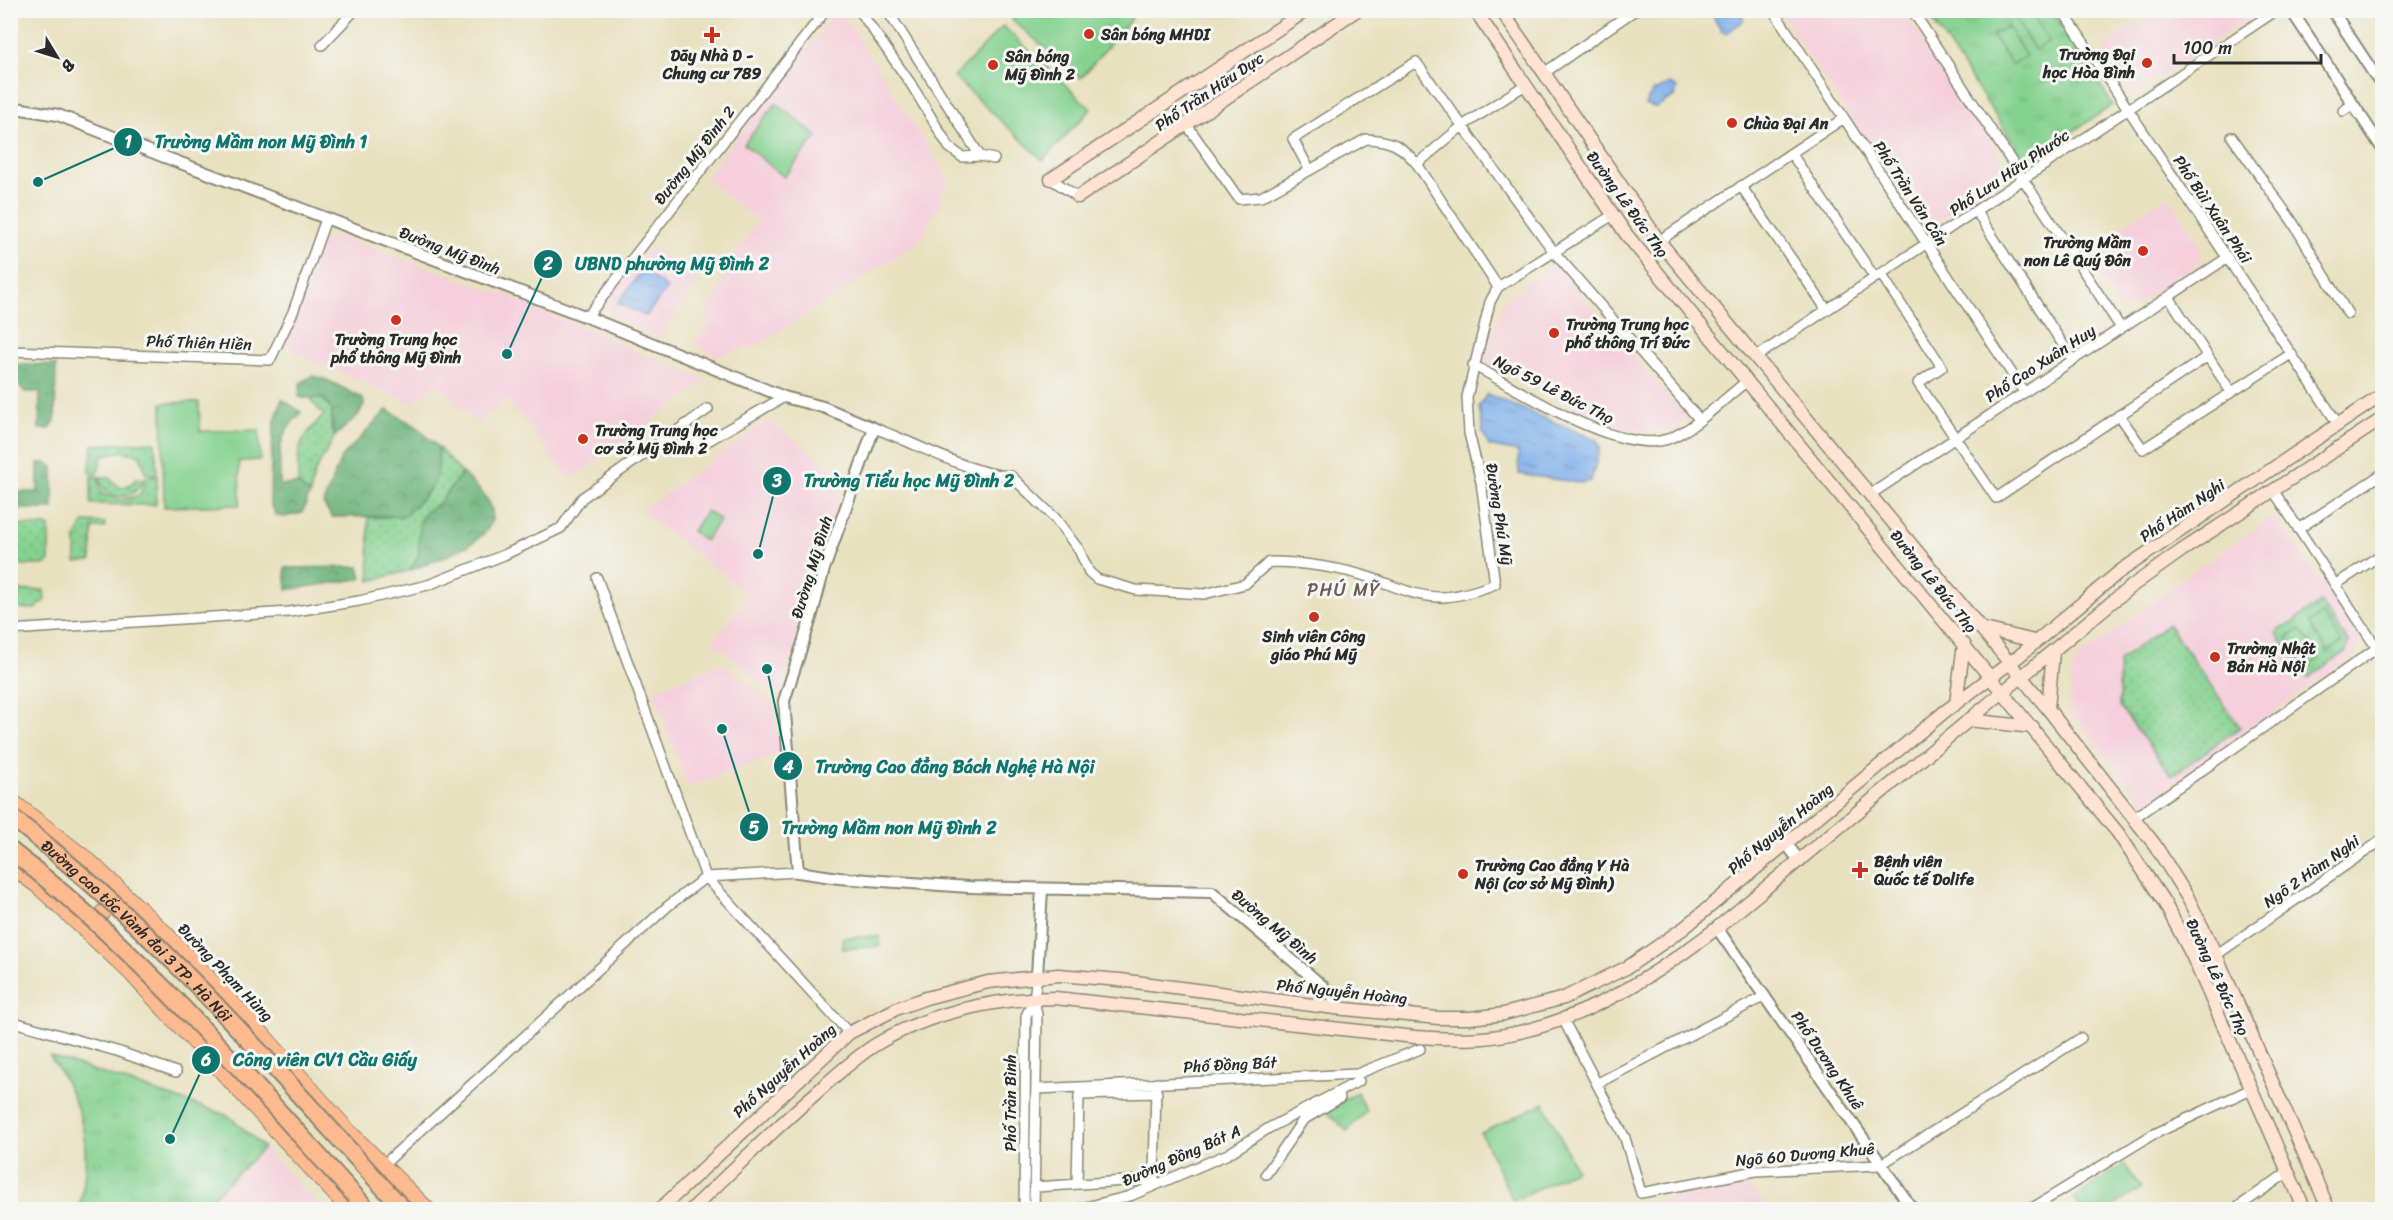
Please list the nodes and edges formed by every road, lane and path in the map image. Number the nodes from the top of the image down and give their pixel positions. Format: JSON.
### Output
{"nodes":[{"id":1,"x":354,"y":10,"type":"edge"},
{"id":2,"x":826,"y":10,"type":"edge"},
{"id":3,"x":859,"y":10,"type":"edge"},
{"id":4,"x":887,"y":10,"type":"edge"},
{"id":5,"x":1307,"y":10,"type":"edge"},
{"id":6,"x":1357,"y":10,"type":"edge"},
{"id":7,"x":1475,"y":10,"type":"edge"},
{"id":8,"x":1501,"y":10,"type":"edge"},
{"id":9,"x":1635,"y":10,"type":"edge"},
{"id":10,"x":1773,"y":10,"type":"edge"},
{"id":11,"x":1912,"y":10,"type":"edge"},
{"id":12,"x":2062,"y":10,"type":"edge"},
{"id":13,"x":2277,"y":10,"type":"edge"},
{"id":14,"x":2291,"y":10,"type":"edge"},
{"id":15,"x":2332,"y":10,"type":"edge"},
{"id":16,"x":322,"y":45,"type":"dead end"},
{"id":17,"x":1544,"y":73,"type":"junction"},
{"id":18,"x":1525,"y":85,"type":"junction"},
{"id":19,"x":2382,"y":86,"type":"edge"},
{"id":20,"x":2353,"y":104,"type":"junction"},
{"id":21,"x":10,"y":107,"type":"edge"},
{"id":22,"x":2129,"y":110,"type":"junction"},
{"id":23,"x":2343,"y":111,"type":"dead end"},
{"id":24,"x":1844,"y":118,"type":"junction"},
{"id":25,"x":1187,"y":125,"type":"junction"},
{"id":26,"x":1461,"y":127,"type":"junction"},
{"id":27,"x":2232,"y":137,"type":"dead end"},
{"id":28,"x":2382,"y":148,"type":"edge"},
{"id":29,"x":1791,"y":153,"type":"junction"},
{"id":30,"x":980,"y":156,"type":"junction"},
{"id":31,"x":994,"y":159,"type":"dead end"},
{"id":32,"x":1417,"y":164,"type":"junction"},
{"id":33,"x":1309,"y":169,"type":"junction"},
{"id":34,"x":1051,"y":179,"type":"joint"},
{"id":35,"x":2024,"y":180,"type":"junction"},
{"id":36,"x":1741,"y":186,"type":"junction"},
{"id":37,"x":1078,"y":197,"type":"joint"},
{"id":38,"x":1976,"y":211,"type":"junction"},
{"id":39,"x":1612,"y":215,"type":"junction"},
{"id":40,"x":326,"y":219,"type":"junction"},
{"id":41,"x":1659,"y":241,"type":"junction"},
{"id":42,"x":1927,"y":244,"type":"junction"},
{"id":43,"x":1554,"y":252,"type":"junction"},
{"id":44,"x":2227,"y":258,"type":"junction"},
{"id":45,"x":1878,"y":276,"type":"junction"},
{"id":46,"x":1498,"y":288,"type":"junction"},
{"id":47,"x":2169,"y":297,"type":"junction"},
{"id":48,"x":1827,"y":310,"type":"junction"},
{"id":49,"x":2348,"y":314,"type":"dead end"},
{"id":50,"x":587,"y":317,"type":"junction"},
{"id":51,"x":2121,"y":327,"type":"junction"},
{"id":52,"x":10,"y":351,"type":"edge"},
{"id":53,"x":2292,"y":354,"type":"junction"},
{"id":54,"x":2208,"y":356,"type":"junction"},
{"id":55,"x":1756,"y":357,"type":"junction"},
{"id":56,"x":2073,"y":360,"type":"junction"},
{"id":57,"x":1473,"y":365,"type":"junction"},
{"id":58,"x":1746,"y":382,"type":"junction"},
{"id":59,"x":2024,"y":392,"type":"junction"},
{"id":60,"x":2231,"y":392,"type":"junction"},
{"id":61,"x":2382,"y":394,"type":"edge"},
{"id":62,"x":784,"y":397,"type":"junction"},
{"id":63,"x":708,"y":409,"type":"dead end"},
{"id":64,"x":2119,"y":415,"type":"junction"},
{"id":65,"x":1699,"y":419,"type":"junction"},
{"id":66,"x":2382,"y":419,"type":"edge"},
{"id":67,"x":2338,"y":424,"type":"junction"},
{"id":68,"x":874,"y":428,"type":"junction"},
{"id":69,"x":675,"y":434,"type":"junction"},
{"id":70,"x":1954,"y":438,"type":"junction"},
{"id":71,"x":2382,"y":474,"type":"edge"},
{"id":72,"x":2273,"y":490,"type":"junction"},
{"id":73,"x":1871,"y":494,"type":"junction"},
{"id":74,"x":2194,"y":521,"type":"junction"},
{"id":75,"x":2298,"y":529,"type":"junction"},
{"id":76,"x":2205,"y":535,"type":"junction"},
{"id":77,"x":2382,"y":554,"type":"edge"},
{"id":78,"x":597,"y":578,"type":"dead end"},
{"id":79,"x":2335,"y":585,"type":"junction"},
{"id":80,"x":1980,"y":628,"type":"junction"},
{"id":81,"x":10,"y":630,"type":"edge"},
{"id":82,"x":2382,"y":635,"type":"edge"},
{"id":83,"x":2034,"y":641,"type":"junction"},
{"id":84,"x":1964,"y":644,"type":"junction"},
{"id":85,"x":2053,"y":651,"type":"junction"},
{"id":86,"x":2379,"y":651,"type":"edge"},
{"id":87,"x":2009,"y":663,"type":"junction"},
{"id":88,"x":1991,"y":676,"type":"junction"},
{"id":89,"x":2021,"y":678,"type":"junction"},
{"id":90,"x":2003,"y":691,"type":"junction"},
{"id":91,"x":1956,"y":703,"type":"junction"},
{"id":92,"x":2048,"y":709,"type":"junction"},
{"id":93,"x":1968,"y":720,"type":"junction"},
{"id":94,"x":2033,"y":727,"type":"junction"},
{"id":95,"x":10,"y":799,"type":"edge"},
{"id":96,"x":10,"y":816,"type":"edge"},
{"id":97,"x":2135,"y":817,"type":"junction"},
{"id":98,"x":2382,"y":840,"type":"edge"},
{"id":99,"x":1787,"y":845,"type":"junction"},
{"id":100,"x":10,"y":850,"type":"edge"},
{"id":101,"x":1800,"y":861,"type":"junction"},
{"id":102,"x":10,"y":866,"type":"edge"},
{"id":103,"x":798,"y":872,"type":"junction"},
{"id":104,"x":706,"y":877,"type":"junction"},
{"id":105,"x":1042,"y":889,"type":"junction"},
{"id":106,"x":122,"y":891,"type":"junction"},
{"id":107,"x":1717,"y":928,"type":"junction"},
{"id":108,"x":86,"y":930,"type":"junction"},
{"id":109,"x":2216,"y":955,"type":"junction"},
{"id":110,"x":1037,"y":976,"type":"junction"},
{"id":111,"x":1765,"y":996,"type":"junction"},
{"id":112,"x":1034,"y":998,"type":"junction"},
{"id":113,"x":1335,"y":1008,"type":"junction"},
{"id":114,"x":1563,"y":1019,"type":"junction"},
{"id":115,"x":10,"y":1021,"type":"edge"},
{"id":116,"x":849,"y":1033,"type":"junction"},
{"id":117,"x":2081,"y":1038,"type":"dead end"},
{"id":118,"x":1420,"y":1049,"type":"dead end"},
{"id":119,"x":176,"y":1072,"type":"dead end"},
{"id":120,"x":1598,"y":1083,"type":"junction"},
{"id":121,"x":1157,"y":1088,"type":"junction"},
{"id":122,"x":1036,"y":1089,"type":"junction"},
{"id":123,"x":2251,"y":1089,"type":"junction"},
{"id":124,"x":383,"y":1165,"type":"junction"},
{"id":125,"x":1880,"y":1165,"type":"junction"},
{"id":126,"x":2289,"y":1173,"type":"junction"},
{"id":127,"x":1266,"y":1174,"type":"dead end"},
{"id":128,"x":1077,"y":1184,"type":"junction"},
{"id":129,"x":1035,"y":1187,"type":"junction"},
{"id":130,"x":349,"y":1209,"type":"edge"},
{"id":131,"x":368,"y":1209,"type":"edge"},
{"id":132,"x":404,"y":1209,"type":"edge"},
{"id":133,"x":429,"y":1209,"type":"edge"},
{"id":134,"x":659,"y":1209,"type":"edge"},
{"id":135,"x":691,"y":1209,"type":"edge"},
{"id":136,"x":1024,"y":1209,"type":"edge"},
{"id":137,"x":1034,"y":1209,"type":"edge"},
{"id":138,"x":1074,"y":1209,"type":"edge"},
{"id":139,"x":1913,"y":1209,"type":"edge"},
{"id":140,"x":2029,"y":1209,"type":"edge"},
{"id":141,"x":2234,"y":1209,"type":"edge"},
{"id":142,"x":2305,"y":1209,"type":"edge"},
{"id":143,"x":2329,"y":1209,"type":"edge"}],
"edges":[{"from":1,"to":16,"type":"street"},
{"from":2,"to":50,"type":"street","name":"Đường Mỹ Đình 2"},
{"from":3,"to":30,"type":"street"},
{"from":4,"to":30,"type":"street"},
{"from":5,"to":34,"type":"main road","name":"Phố Trần Hữu Dực"},
{"from":6,"to":25,"type":"main road","name":"Phố Trần Hữu Dực"},
{"from":7,"to":18,"type":"main road","name":"Đường Lê Đức Thọ"},
{"from":8,"to":17,"type":"main road","name":"Đường Lê Đức Thọ"},
{"from":9,"to":17,"type":"street"},
{"from":10,"to":24,"type":"street","name":"Phố Trần Văn Cẩn"},
{"from":11,"to":35,"type":"street"},
{"from":12,"to":22,"type":"street","name":"Phố Bùi Xuân Phái"},
{"from":13,"to":22,"type":"street","name":"Phố Lưu Hữu Phước"},
{"from":14,"to":20,"type":"street"},
{"from":15,"to":19,"type":"street"},
{"from":17,"to":41,"type":"main road","name":"Đường Lê Đức Thọ"},
{"from":18,"to":26,"type":"street"},
{"from":18,"to":39,"type":"main road","name":"Đường Lê Đức Thọ"},
{"from":20,"to":23,"type":"street"},
{"from":20,"to":28,"type":"street"},
{"from":21,"to":40,"type":"street","name":"Đường Mỹ Đình"},
{"from":22,"to":35,"type":"street","name":"Phố Lưu Hữu Phước"},
{"from":22,"to":44,"type":"street","name":"Phố Bùi Xuân Phái"},
{"from":24,"to":29,"type":"street"},
{"from":24,"to":42,"type":"street","name":"Phố Trần Văn Cẩn"},
{"from":25,"to":33,"type":"street"},
{"from":25,"to":37,"type":"main road","name":"Phố Trần Hữu Dực"},
{"from":26,"to":32,"type":"street"},
{"from":26,"to":33,"type":"street"},
{"from":26,"to":43,"type":"street"},
{"from":27,"to":49,"type":"street"},
{"from":29,"to":36,"type":"street"},
{"from":29,"to":45,"type":"street"},
{"from":30,"to":31,"type":"street"},
{"from":32,"to":33,"type":"street"},
{"from":32,"to":46,"type":"street"},
{"from":34,"to":37,"type":"street"},
{"from":35,"to":38,"type":"street","name":"Phố Lưu Hữu Phước"},
{"from":35,"to":51,"type":"street"},
{"from":36,"to":41,"type":"street"},
{"from":36,"to":48,"type":"street"},
{"from":38,"to":42,"type":"street","name":"Phố Lưu Hữu Phước"},
{"from":38,"to":56,"type":"street"},
{"from":39,"to":43,"type":"street"},
{"from":39,"to":58,"type":"main road","name":"Đường Lê Đức Thọ"},
{"from":40,"to":50,"type":"street","name":"Đường Mỹ Đình"},
{"from":40,"to":52,"type":"street","name":"Phố Thiên Hiền"},
{"from":41,"to":55,"type":"main road","name":"Đường Lê Đức Thọ"},
{"from":42,"to":45,"type":"street","name":"Phố Lưu Hữu Phước"},
{"from":42,"to":59,"type":"street","name":"Phố Trần Văn Cẩn"},
{"from":43,"to":46,"type":"street"},
{"from":43,"to":65,"type":"street"},
{"from":44,"to":47,"type":"street","name":"Phố Cao Xuân Huy"},
{"from":44,"to":53,"type":"street","name":"Phố Bùi Xuân Phái"},
{"from":45,"to":48,"type":"street","name":"Phố Lưu Hữu Phước"},
{"from":45,"to":70,"type":"street"},
{"from":46,"to":57,"type":"street","name":"Đường Phú Mỹ"},
{"from":47,"to":51,"type":"street","name":"Phố Cao Xuân Huy"},
{"from":47,"to":54,"type":"street"},
{"from":48,"to":55,"type":"street","name":"Phố Lưu Hữu Phước"},
{"from":50,"to":62,"type":"street","name":"Đường Mỹ Đình"},
{"from":51,"to":56,"type":"street","name":"Phố Cao Xuân Huy"},
{"from":53,"to":60,"type":"street"},
{"from":53,"to":67,"type":"street","name":"Phố Bùi Xuân Phái"},
{"from":54,"to":60,"type":"street"},
{"from":54,"to":64,"type":"street"},
{"from":55,"to":73,"type":"main road","name":"Đường Lê Đức Thọ"},
{"from":56,"to":59,"type":"street","name":"Phố Cao Xuân Huy"},
{"from":57,"to":65,"type":"street","name":"Ngõ 59 Lê Đức Thọ"},
{"from":57,"to":68,"type":"street","name":"Đường Phú Mỹ"},
{"from":58,"to":65,"type":"street","name":"Ngõ 59 Lê Đức Thọ"},
{"from":58,"to":84,"type":"main road","name":"Đường Lê Đức Thọ"},
{"from":59,"to":70,"type":"street","name":"Phố Cao Xuân Huy"},
{"from":60,"to":64,"type":"street"},
{"from":61,"to":67,"type":"main road","name":"Phố Hàm Nghi"},
{"from":62,"to":68,"type":"street","name":"Đường Mỹ Đình"},
{"from":62,"to":69,"type":"street"},
{"from":63,"to":69,"type":"street"},
{"from":64,"to":70,"type":"street"},
{"from":66,"to":72,"type":"main road","name":"Phố Hàm Nghi"},
{"from":67,"to":74,"type":"main road","name":"Phố Hàm Nghi"},
{"from":68,"to":103,"type":"street","name":"Đường Mỹ Đình"},
{"from":69,"to":81,"type":"street"},
{"from":70,"to":73,"type":"street","name":"Phố Cao Xuân Huy"},
{"from":71,"to":75,"type":"street"},
{"from":72,"to":75,"type":"street"},
{"from":72,"to":76,"type":"main road","name":"Phố Hàm Nghi"},
{"from":73,"to":80,"type":"main road","name":"Đường Lê Đức Thọ"},
{"from":74,"to":76,"type":"street"},
{"from":74,"to":83,"type":"main road","name":"Phố Hàm Nghi"},
{"from":75,"to":79,"type":"street"},
{"from":76,"to":85,"type":"main road","name":"Phố Hàm Nghi"},
{"from":77,"to":79,"type":"street"},
{"from":78,"to":104,"type":"street"},
{"from":79,"to":86,"type":"street"},
{"from":80,"to":83,"type":"main road"},
{"from":80,"to":87,"type":"main road","name":"Đường Lê Đức Thọ"},
{"from":82,"to":86,"type":"street"},
{"from":83,"to":87,"type":"main road","name":"Phố Hàm Nghi"},
{"from":84,"to":88,"type":"main road","name":"Đường Lê Đức Thọ"},
{"from":84,"to":91,"type":"main road"},
{"from":85,"to":89,"type":"main road","name":"Phố Hàm Nghi"},
{"from":85,"to":92,"type":"main road"},
{"from":86,"to":97,"type":"street"},
{"from":87,"to":88,"type":"main road","name":"Phố Hàm Nghi"},
{"from":87,"to":89,"type":"main road","name":"Đường Lê Đức Thọ"},
{"from":88,"to":90,"type":"main road","name":"Đường Lê Đức Thọ"},
{"from":88,"to":91,"type":"main road","name":"Phố Nguyễn Hoàng"},
{"from":89,"to":90,"type":"main road","name":"Phố Hàm Nghi"},
{"from":89,"to":92,"type":"main road","name":"Đường Lê Đức Thọ"},
{"from":90,"to":93,"type":"main road"},
{"from":90,"to":94,"type":"main road","name":"Đường Lê Đức Thọ"},
{"from":91,"to":99,"type":"main road","name":"Phố Nguyễn Hoàng"},
{"from":92,"to":97,"type":"main road","name":"Đường Lê Đức Thọ"},
{"from":93,"to":94,"type":"main road"},
{"from":93,"to":101,"type":"main road"},
{"from":94,"to":123,"type":"main road","name":"Đường Lê Đức Thọ"},
{"from":95,"to":106,"type":"main road","name":"Đường Phạm Hùng"},
{"from":96,"to":132,"type":"highway","name":"Đường cao tốc Vành đai 3 TP. Hà Nội","bridge":true},
{"from":97,"to":109,"type":"main road","name":"Đường Lê Đức Thọ"},
{"from":98,"to":109,"type":"street","name":"Ngõ 2 Hàm Nghi"},
{"from":99,"to":101,"type":"street"},
{"from":99,"to":113,"type":"main road","name":"Phố Nguyễn Hoàng"},
{"from":100,"to":131,"type":"highway","name":"Đường cao tốc Vành đai 3 TP. Hà Nội","bridge":true},
{"from":101,"to":107,"type":"main road"},
{"from":102,"to":108,"type":"main road"},
{"from":103,"to":104,"type":"street"},
{"from":103,"to":105,"type":"street","name":"Đường Mỹ Đình"},
{"from":104,"to":116,"type":"street"},
{"from":104,"to":124,"type":"street"},
{"from":105,"to":110,"type":"street","name":"Phố Trần Bình"},
{"from":105,"to":113,"type":"street","name":"Đường Mỹ Đình"},
{"from":106,"to":108,"type":"main road"},
{"from":106,"to":124,"type":"main road","name":"Đường Phạm Hùng"},
{"from":107,"to":111,"type":"street","name":"Phố Dương Khuê"},
{"from":107,"to":114,"type":"main road"},
{"from":108,"to":130,"type":"main road"},
{"from":109,"to":143,"type":"main road","name":"Đường Lê Đức Thọ"},
{"from":110,"to":112,"type":"street","name":"Phố Trần Bình"},
{"from":110,"to":113,"type":"main road","name":"Phố Nguyễn Hoàng"},
{"from":110,"to":116,"type":"main road","name":"Phố Nguyễn Hoàng"},
{"from":111,"to":120,"type":"street"},
{"from":111,"to":125,"type":"street","name":"Phố Dương Khuê"},
{"from":112,"to":114,"type":"main road"},
{"from":112,"to":122,"type":"street","name":"Phố Trần Bình"},
{"from":112,"to":135,"type":"main road"},
{"from":112,"to":136,"type":"street","name":"Phố Trần Bình"},
{"from":114,"to":120,"type":"street"},
{"from":115,"to":119,"type":"street"},
{"from":116,"to":134,"type":"main road","name":"Phố Nguyễn Hoàng"},
{"from":117,"to":125,"type":"street","name":"Ngõ 60 Dương Khuê"},
{"from":118,"to":121,"type":"street","name":"Phố Đồng Bát"},
{"from":120,"to":125,"type":"street","name":"Ngõ 60 Dương Khuê"},
{"from":121,"to":122,"type":"street","name":"Phố Đồng Bát"},
{"from":121,"to":128,"type":"street"},
{"from":121,"to":128,"type":"street"},
{"from":122,"to":129,"type":"street","name":"Phố Trần Bình"},
{"from":123,"to":126,"type":"main road","name":"Đường Lê Đức Thọ"},
{"from":123,"to":140,"type":"street"},
{"from":124,"to":133,"type":"main road","name":"Đường Phạm Hùng"},
{"from":125,"to":139,"type":"street","name":"Phố Dương Khuê"},
{"from":126,"to":141,"type":"street"},
{"from":126,"to":142,"type":"main road","name":"Đường Lê Đức Thọ"},
{"from":127,"to":138,"type":"street","name":"Đường Đồng Bát A"},
{"from":128,"to":129,"type":"street"},
{"from":129,"to":137,"type":"street","name":"Phố Trần Bình"}]}
